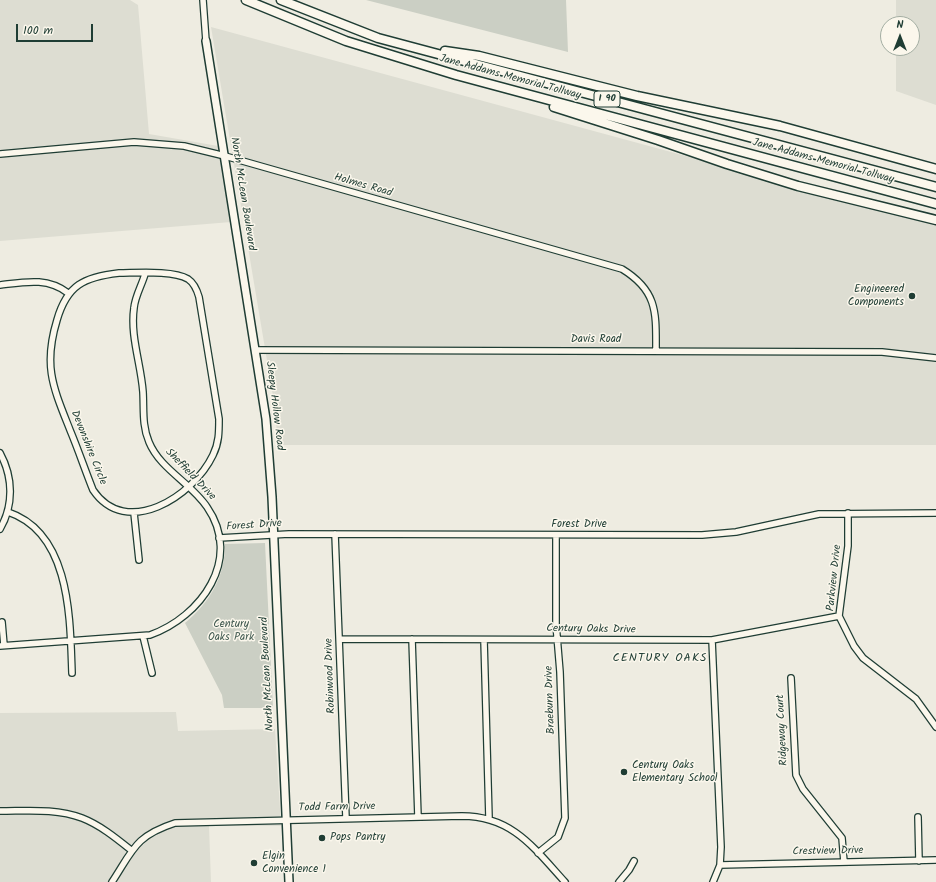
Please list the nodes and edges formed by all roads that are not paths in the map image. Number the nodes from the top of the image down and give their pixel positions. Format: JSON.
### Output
{"nodes":[{"id":1,"x":203,"y":0,"type":"edge"},
{"id":2,"x":246,"y":0,"type":"edge"},
{"id":3,"x":281,"y":0,"type":"edge"},
{"id":4,"x":206,"y":41,"type":"joint"},
{"id":5,"x":397,"y":42,"type":"junction"},
{"id":6,"x":456,"y":75,"type":"junction"},
{"id":7,"x":0,"y":154,"type":"edge"},
{"id":8,"x":225,"y":156,"type":"junction"},
{"id":9,"x":936,"y":169,"type":"edge"},
{"id":10,"x":936,"y":187,"type":"edge"},
{"id":11,"x":936,"y":204,"type":"edge"},
{"id":12,"x":936,"y":220,"type":"edge"},
{"id":13,"x":145,"y":274,"type":"junction"},
{"id":14,"x":0,"y":285,"type":"edge"},
{"id":15,"x":68,"y":293,"type":"junction"},
{"id":16,"x":256,"y":350,"type":"junction"},
{"id":17,"x":656,"y":350,"type":"junction"},
{"id":18,"x":936,"y":358,"type":"edge"},
{"id":19,"x":0,"y":453,"type":"edge"},
{"id":20,"x":270,"y":466,"type":"joint"},
{"id":21,"x":188,"y":486,"type":"junction"},
{"id":22,"x":8,"y":512,"type":"junction"},
{"id":23,"x":134,"y":513,"type":"junction"},
{"id":24,"x":848,"y":513,"type":"junction"},
{"id":25,"x":936,"y":513,"type":"edge"},
{"id":26,"x":0,"y":529,"type":"edge"},
{"id":27,"x":335,"y":534,"type":"junction"},
{"id":28,"x":272,"y":535,"type":"junction"},
{"id":29,"x":556,"y":535,"type":"junction"},
{"id":30,"x":219,"y":538,"type":"junction"},
{"id":31,"x":139,"y":560,"type":"dead end"},
{"id":32,"x":839,"y":616,"type":"junction"},
{"id":33,"x":2,"y":622,"type":"dead end"},
{"id":34,"x":143,"y":636,"type":"junction"},
{"id":35,"x":412,"y":639,"type":"junction"},
{"id":36,"x":558,"y":639,"type":"junction"},
{"id":37,"x":340,"y":640,"type":"junction"},
{"id":38,"x":484,"y":640,"type":"junction"},
{"id":39,"x":712,"y":640,"type":"junction"},
{"id":40,"x":71,"y":641,"type":"junction"},
{"id":41,"x":2,"y":645,"type":"edge"},
{"id":42,"x":72,"y":672,"type":"dead end"},
{"id":43,"x":152,"y":673,"type":"dead end"},
{"id":44,"x":790,"y":678,"type":"dead end"},
{"id":45,"x":936,"y":727,"type":"edge"},
{"id":46,"x":0,"y":811,"type":"edge"},
{"id":47,"x":418,"y":817,"type":"junction"},
{"id":48,"x":918,"y":817,"type":"dead end"},
{"id":49,"x":346,"y":818,"type":"junction"},
{"id":50,"x":489,"y":818,"type":"junction"},
{"id":51,"x":286,"y":819,"type":"junction"},
{"id":52,"x":131,"y":850,"type":"junction"},
{"id":53,"x":538,"y":852,"type":"junction"},
{"id":54,"x":936,"y":860,"type":"edge"},
{"id":55,"x":634,"y":861,"type":"dead end"},
{"id":56,"x":919,"y":861,"type":"junction"},
{"id":57,"x":844,"y":862,"type":"junction"},
{"id":58,"x":720,"y":865,"type":"junction"},
{"id":59,"x":112,"y":882,"type":"edge"},
{"id":60,"x":289,"y":882,"type":"edge"},
{"id":61,"x":565,"y":882,"type":"edge"},
{"id":62,"x":619,"y":882,"type":"edge"},
{"id":63,"x":714,"y":882,"type":"edge"}],
"edges":[{"from":1,"to":4,"type":"street"},
{"from":2,"to":6,"type":"highway","name":"Jane Addams Memorial Tollway","number":"I 90"},
{"from":3,"to":5,"type":"highway","name":"Jane Addams Memorial Tollway","number":"I 90"},
{"from":4,"to":8,"type":"main road","name":"North McLean Boulevard"},
{"from":5,"to":9,"type":"highway"},
{"from":5,"to":10,"type":"highway","name":"Jane Addams Memorial Tollway","number":"I 90"},
{"from":6,"to":11,"type":"highway","name":"Jane Addams Memorial Tollway","number":"I 90"},
{"from":6,"to":12,"type":"highway"},
{"from":7,"to":8,"type":"street","name":"Holmes Road"},
{"from":8,"to":16,"type":"main road","name":"North McLean Boulevard"},
{"from":8,"to":17,"type":"street","name":"Holmes Road"},
{"from":13,"to":15,"type":"street","name":"Devonshire Circle"},
{"from":13,"to":21,"type":"street","name":"Sheffield Drive"},
{"from":13,"to":21,"type":"street","name":"Devonshire Circle"},
{"from":14,"to":15,"type":"street"},
{"from":15,"to":23,"type":"street","name":"Devonshire Circle"},
{"from":16,"to":17,"type":"street","name":"Davis Road"},
{"from":16,"to":20,"type":"main road","name":"Sleepy Hollow Road"},
{"from":17,"to":18,"type":"street","name":"Davis Road"},
{"from":19,"to":22,"type":"street"},
{"from":20,"to":28,"type":"main road","name":"North McLean Boulevard"},
{"from":21,"to":23,"type":"street","name":"Devonshire Circle"},
{"from":21,"to":30,"type":"street","name":"Sheffield Drive"},
{"from":22,"to":26,"type":"street"},
{"from":22,"to":40,"type":"street"},
{"from":23,"to":31,"type":"street"},
{"from":24,"to":25,"type":"street","name":"Forest Drive"},
{"from":24,"to":29,"type":"street","name":"Forest Drive"},
{"from":24,"to":32,"type":"street","name":"Parkview Drive"},
{"from":27,"to":28,"type":"street","name":"Forest Drive"},
{"from":27,"to":29,"type":"street","name":"Forest Drive"},
{"from":27,"to":37,"type":"street","name":"Robinwood Drive"},
{"from":28,"to":30,"type":"street","name":"Forest Drive"},
{"from":28,"to":51,"type":"main road","name":"North McLean Boulevard"},
{"from":29,"to":36,"type":"street","name":"Braeburn Drive"},
{"from":30,"to":34,"type":"street","name":"Sheffield Drive"},
{"from":32,"to":39,"type":"street","name":"Century Oaks Drive"},
{"from":32,"to":45,"type":"street","name":"Parkview Drive"},
{"from":33,"to":41,"type":"street","name":"Sheffield Drive"},
{"from":34,"to":40,"type":"street","name":"Sheffield Drive"},
{"from":34,"to":43,"type":"street"},
{"from":35,"to":37,"type":"street","name":"Century Oaks Drive"},
{"from":35,"to":38,"type":"street","name":"Century Oaks Drive"},
{"from":35,"to":47,"type":"street"},
{"from":36,"to":38,"type":"street","name":"Century Oaks Drive"},
{"from":36,"to":39,"type":"street","name":"Century Oaks Drive"},
{"from":36,"to":53,"type":"street","name":"Braeburn Drive"},
{"from":37,"to":49,"type":"street","name":"Robinwood Drive"},
{"from":38,"to":50,"type":"street"},
{"from":39,"to":58,"type":"street"},
{"from":40,"to":41,"type":"street","name":"Sheffield Drive"},
{"from":40,"to":42,"type":"street"},
{"from":44,"to":57,"type":"street","name":"Ridgeway Court"},
{"from":46,"to":52,"type":"street"},
{"from":47,"to":49,"type":"street","name":"Todd Farm Drive"},
{"from":47,"to":50,"type":"street","name":"Todd Farm Drive"},
{"from":48,"to":56,"type":"street"},
{"from":49,"to":51,"type":"street","name":"Todd Farm Drive"},
{"from":50,"to":53,"type":"street","name":"Todd Farm Drive"},
{"from":51,"to":52,"type":"street","name":"Todd Farm Drive"},
{"from":51,"to":60,"type":"main road","name":"North McLean Boulevard"},
{"from":52,"to":59,"type":"street","name":"Todd Farm Drive"},
{"from":53,"to":61,"type":"street","name":"Todd Farm Drive"},
{"from":54,"to":56,"type":"street","name":"Crestview Drive"},
{"from":55,"to":62,"type":"street"},
{"from":56,"to":57,"type":"street","name":"Crestview Drive"},
{"from":57,"to":58,"type":"street","name":"Crestview Drive"},
{"from":58,"to":63,"type":"street"}]}
